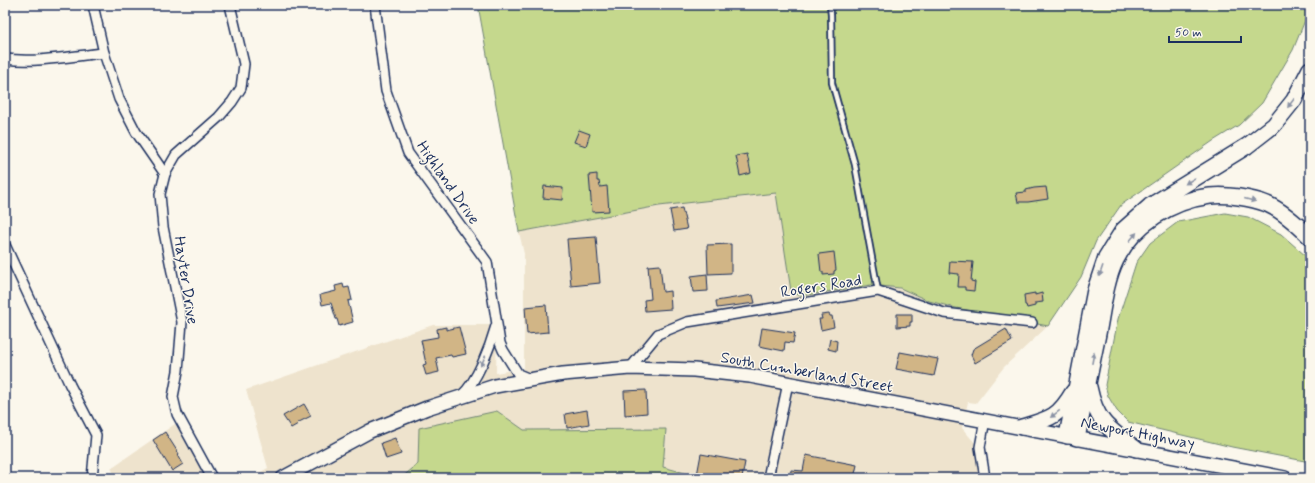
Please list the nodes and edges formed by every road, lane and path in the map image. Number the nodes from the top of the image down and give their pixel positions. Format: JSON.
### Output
{"nodes":[{"id":1,"x":93,"y":5,"type":"edge"},
{"id":2,"x":230,"y":5,"type":"edge"},
{"id":3,"x":375,"y":5,"type":"edge"},
{"id":4,"x":830,"y":5,"type":"edge"},
{"id":5,"x":104,"y":53,"type":"junction"},
{"id":6,"x":5,"y":58,"type":"edge"},
{"id":7,"x":1310,"y":68,"type":"edge"},
{"id":8,"x":165,"y":174,"type":"junction"},
{"id":9,"x":1310,"y":237,"type":"edge"},
{"id":10,"x":5,"y":245,"type":"edge"},
{"id":11,"x":878,"y":291,"type":"junction"},
{"id":12,"x":1032,"y":324,"type":"dead end"},
{"id":13,"x":497,"y":325,"type":"junction"},
{"id":14,"x":630,"y":368,"type":"junction"},
{"id":15,"x":532,"y":380,"type":"junction"},
{"id":16,"x":788,"y":382,"type":"junction"},
{"id":17,"x":1082,"y":384,"type":"junction"},
{"id":18,"x":460,"y":397,"type":"junction"},
{"id":19,"x":984,"y":420,"type":"junction"},
{"id":20,"x":1022,"y":427,"type":"junction"},
{"id":21,"x":1072,"y":437,"type":"junction"},
{"id":22,"x":1136,"y":449,"type":"junction"},
{"id":23,"x":92,"y":478,"type":"edge"},
{"id":24,"x":212,"y":478,"type":"edge"},
{"id":25,"x":284,"y":478,"type":"edge"},
{"id":26,"x":768,"y":478,"type":"edge"},
{"id":27,"x":985,"y":478,"type":"edge"},
{"id":28,"x":1285,"y":478,"type":"edge"}],
"edges":[{"from":1,"to":5,"type":"street"},
{"from":2,"to":8,"type":"street","name":"Hayter Drive"},
{"from":3,"to":13,"type":"street","name":"Highland Drive"},
{"from":4,"to":11,"type":"lane"},
{"from":5,"to":6,"type":"street"},
{"from":5,"to":8,"type":"street"},
{"from":7,"to":17,"type":"highway","one_way":true},
{"from":8,"to":24,"type":"street","name":"Hayter Drive"},
{"from":17,"to":9,"type":"highway","one_way":true},
{"from":10,"to":23,"type":"street"},
{"from":11,"to":12,"type":"street","name":"Rogers Road"},
{"from":11,"to":14,"type":"street","name":"Rogers Road"},
{"from":13,"to":15,"type":"street","name":"Highland Drive"},
{"from":13,"to":18,"type":"street","one_way":true},
{"from":14,"to":15,"type":"main road","name":"South Cumberland Street"},
{"from":14,"to":16,"type":"main road","name":"South Cumberland Street"},
{"from":15,"to":18,"type":"main road","name":"South Cumberland Street"},
{"from":16,"to":19,"type":"main road","name":"South Cumberland Street"},
{"from":16,"to":26,"type":"street"},
{"from":17,"to":20,"type":"highway","one_way":true},
{"from":17,"to":21,"type":"highway"},
{"from":17,"to":22,"type":"highway"},
{"from":18,"to":25,"type":"main road","name":"South Cumberland Street"},
{"from":19,"to":20,"type":"main road","name":"Newport Highway"},
{"from":19,"to":27,"type":"street"},
{"from":20,"to":21,"type":"main road","name":"Newport Highway"},
{"from":21,"to":22,"type":"main road","name":"Newport Highway"},
{"from":22,"to":28,"type":"main road","name":"Newport Highway"}]}
